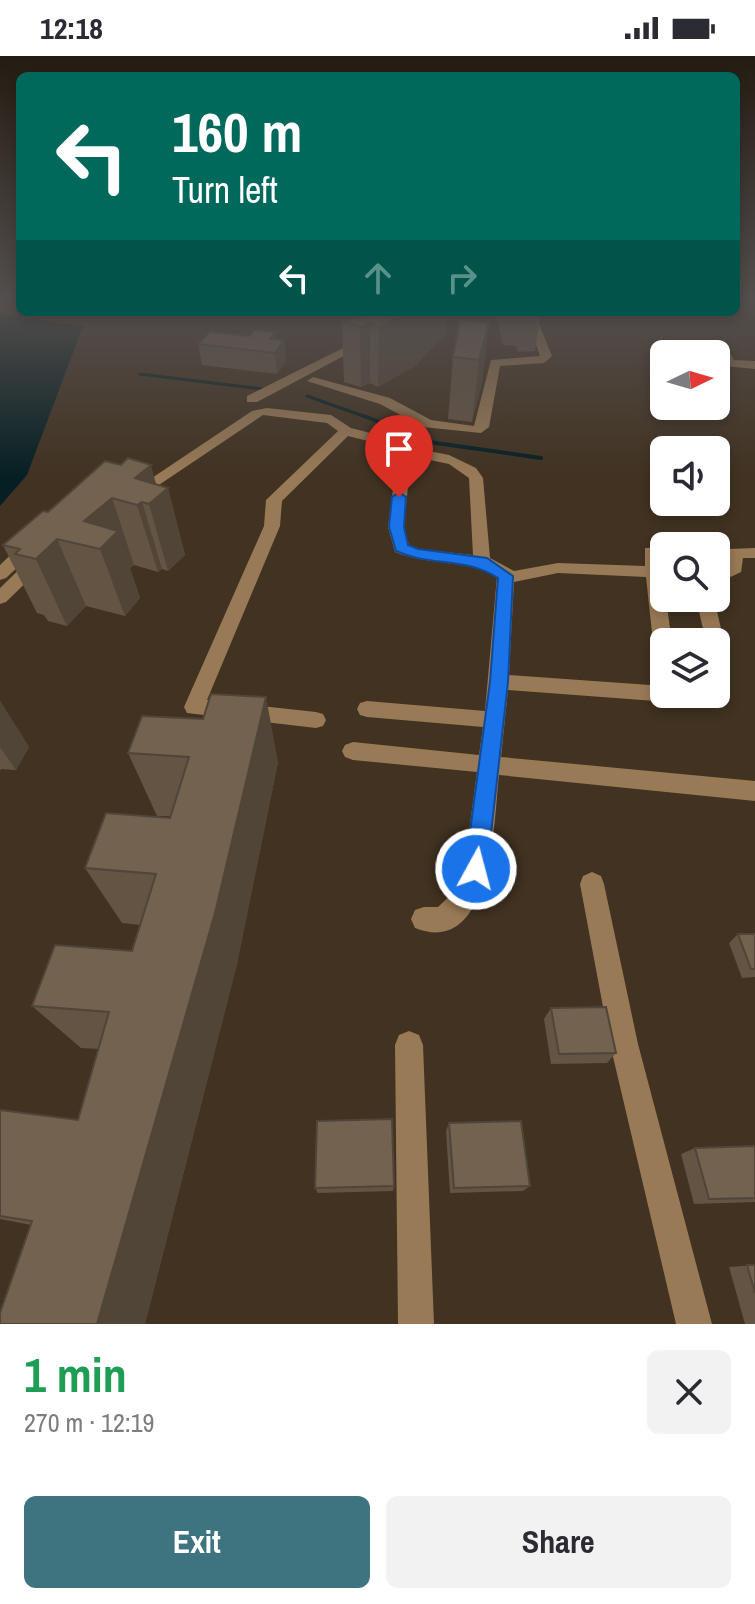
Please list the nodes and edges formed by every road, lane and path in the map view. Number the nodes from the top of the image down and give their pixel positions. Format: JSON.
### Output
{"nodes":[{"id":1,"x":335,"y":358,"type":"edge"},
{"id":2,"x":353,"y":358,"type":"edge"},
{"id":3,"x":545,"y":358,"type":"edge"},
{"id":4,"x":730,"y":363,"type":"edge"},
{"id":5,"x":755,"y":365,"type":"edge"},
{"id":6,"x":345,"y":379,"type":"dead end"},
{"id":7,"x":313,"y":381,"type":"junction"},
{"id":8,"x":332,"y":387,"type":"junction"},
{"id":9,"x":258,"y":408,"type":"junction"},
{"id":10,"x":346,"y":431,"type":"junction"},
{"id":11,"x":405,"y":451,"type":"junction"},
{"id":12,"x":119,"y":497,"type":"edge"},
{"id":13,"x":730,"y":553,"type":"edge"},
{"id":14,"x":734,"y":553,"type":"junction"},
{"id":15,"x":755,"y":553,"type":"edge"},
{"id":16,"x":482,"y":561,"type":"junction"},
{"id":17,"x":730,"y":571,"type":"edge"},
{"id":18,"x":650,"y":572,"type":"edge"},
{"id":19,"x":0,"y":574,"type":"edge"},
{"id":20,"x":506,"y":576,"type":"junction"},
{"id":21,"x":0,"y":598,"type":"edge"},
{"id":22,"x":499,"y":682,"type":"junction"},
{"id":23,"x":650,"y":693,"type":"edge"},
{"id":24,"x":367,"y":709,"type":"dead end"},
{"id":25,"x":316,"y":720,"type":"dead end"},
{"id":26,"x":492,"y":720,"type":"junction"},
{"id":27,"x":353,"y":751,"type":"dead end"},
{"id":28,"x":488,"y":765,"type":"junction"},
{"id":29,"x":755,"y":791,"type":"edge"},
{"id":30,"x":592,"y":884,"type":"dead end"},
{"id":31,"x":424,"y":919,"type":"dead end"},
{"id":32,"x":409,"y":1045,"type":"dead end"},
{"id":33,"x":416,"y":1324,"type":"edge"},
{"id":34,"x":694,"y":1324,"type":"edge"}],
"edges":[{"from":1,"to":9,"type":"street"},
{"from":2,"to":7,"type":"street"},
{"from":3,"to":8,"type":"street"},
{"from":4,"to":5,"type":"street"},
{"from":6,"to":8,"type":"street"},
{"from":7,"to":8,"type":"street"},
{"from":7,"to":9,"type":"street"},
{"from":9,"to":10,"type":"street"},
{"from":9,"to":12,"type":"street"},
{"from":10,"to":11,"type":"street"},
{"from":10,"to":25,"type":"street"},
{"from":11,"to":16,"type":"street"},
{"from":11,"to":16,"type":"street"},
{"from":13,"to":14,"type":"street"},
{"from":14,"to":15,"type":"street"},
{"from":14,"to":17,"type":"street"},
{"from":16,"to":20,"type":"street"},
{"from":18,"to":20,"type":"street"},
{"from":19,"to":21,"type":"street"},
{"from":20,"to":22,"type":"street"},
{"from":22,"to":23,"type":"street"},
{"from":22,"to":26,"type":"street"},
{"from":24,"to":26,"type":"street"},
{"from":26,"to":28,"type":"street"},
{"from":27,"to":28,"type":"street"},
{"from":28,"to":29,"type":"street"},
{"from":28,"to":31,"type":"street"},
{"from":30,"to":34,"type":"street"},
{"from":32,"to":33,"type":"street"}]}
